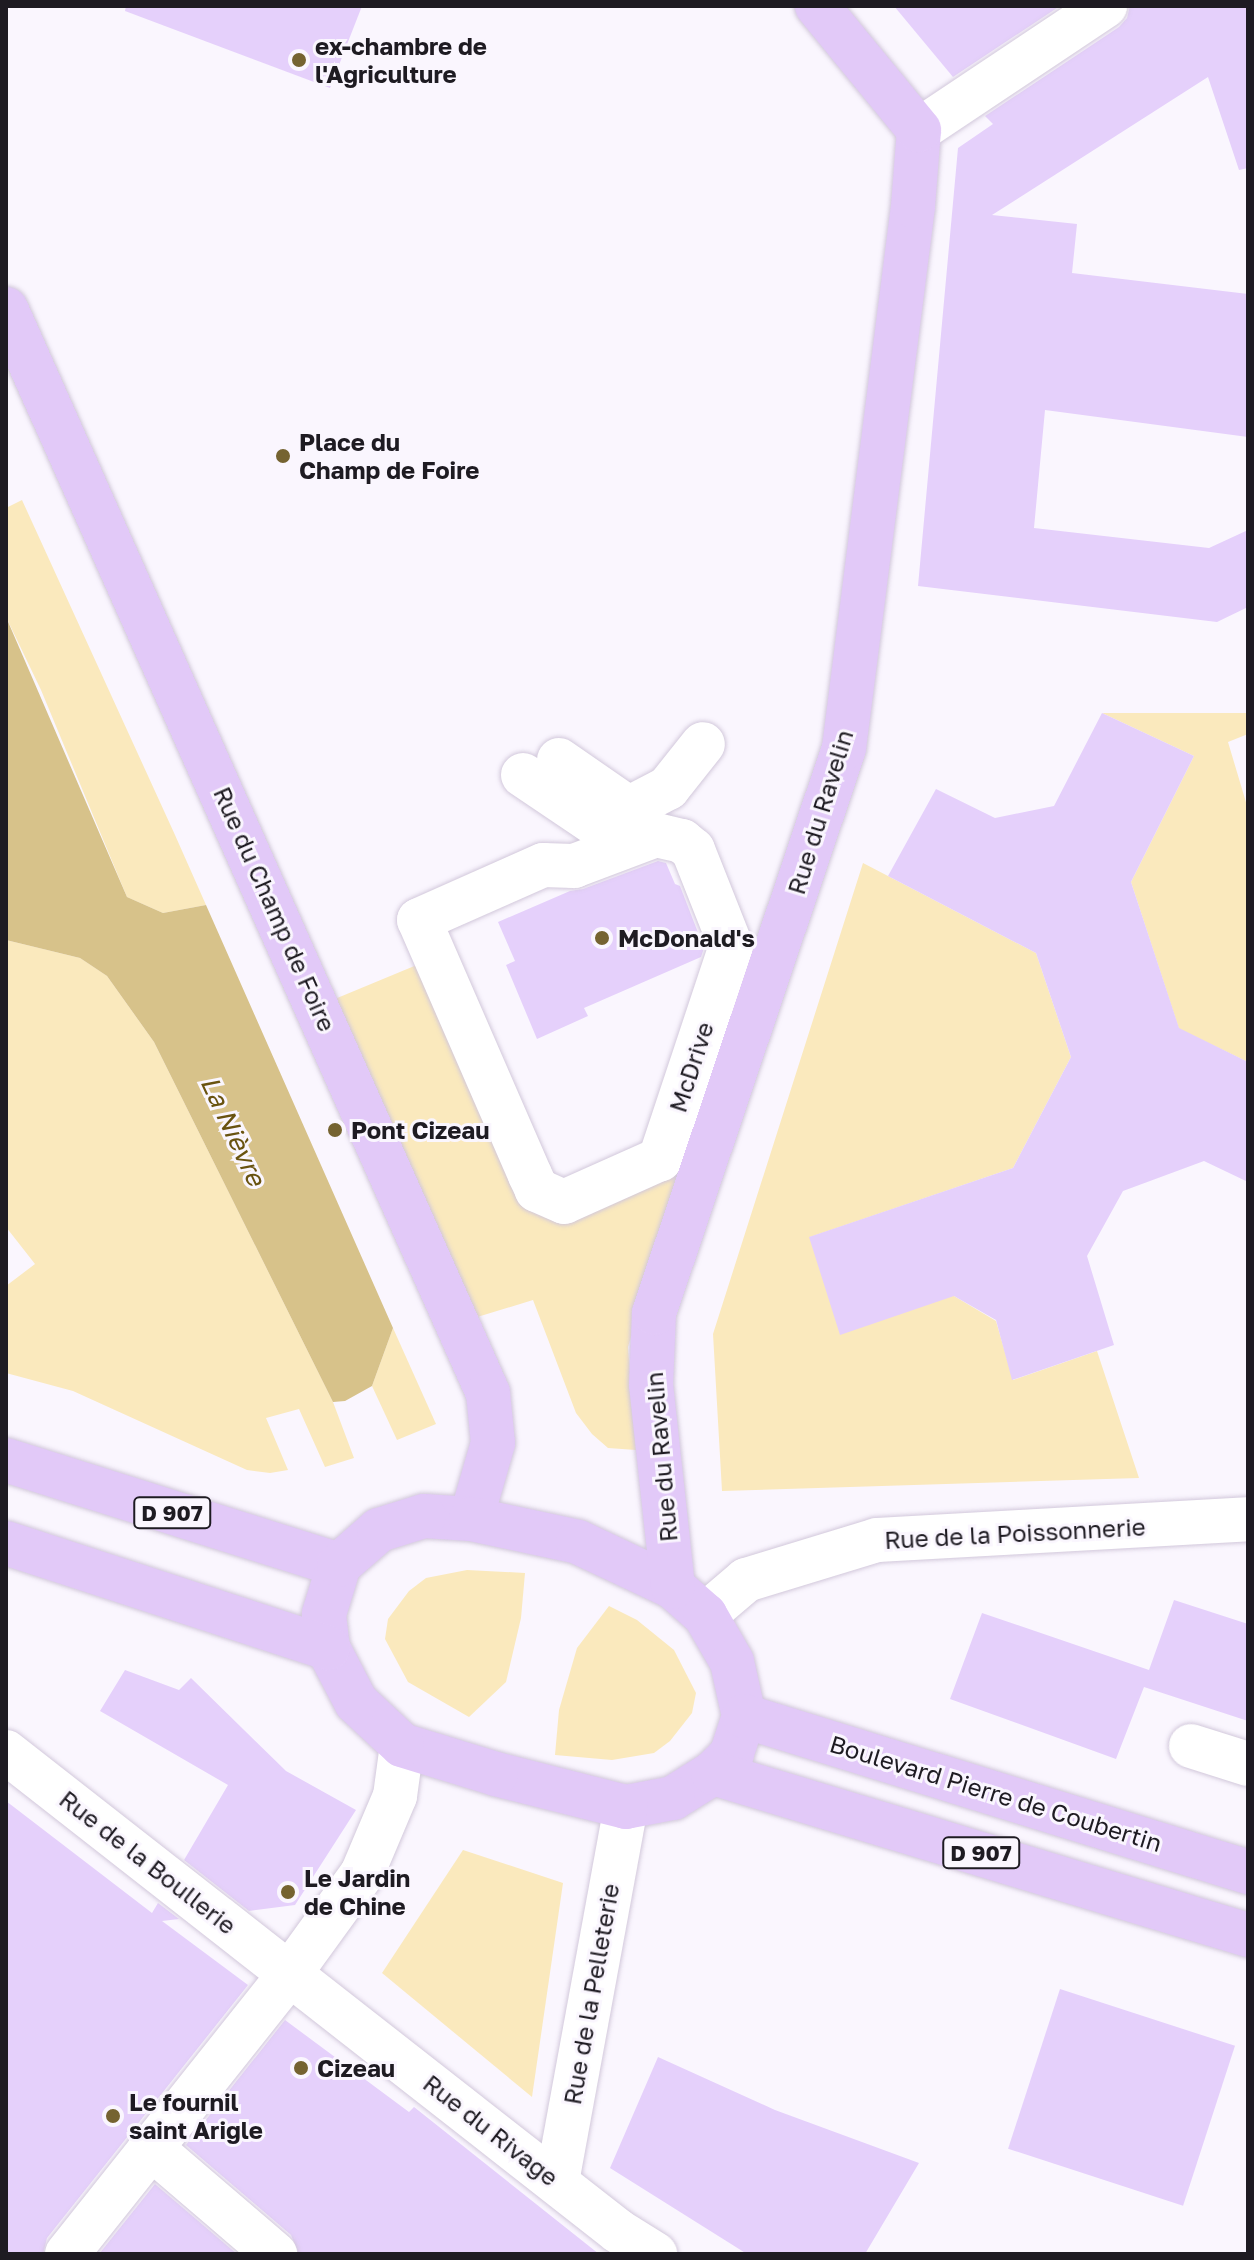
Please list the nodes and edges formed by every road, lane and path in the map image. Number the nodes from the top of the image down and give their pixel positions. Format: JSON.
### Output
{"nodes":[{"id":1,"x":817,"y":6,"type":"edge"},
{"id":2,"x":1105,"y":6,"type":"edge"},
{"id":3,"x":919,"y":130,"type":"junction"},
{"id":4,"x":6,"y":309,"type":"edge"},
{"id":5,"x":703,"y":744,"type":"dead end"},
{"id":6,"x":541,"y":767,"type":"dead end"},
{"id":7,"x":660,"y":1159,"type":"joint"},
{"id":8,"x":6,"y":1460,"type":"edge"},
{"id":9,"x":471,"y":1519,"type":"junction"},
{"id":10,"x":1248,"y":1519,"type":"edge"},
{"id":11,"x":6,"y":1543,"type":"edge"},
{"id":12,"x":339,"y":1565,"type":"junction"},
{"id":13,"x":673,"y":1587,"type":"junction"},
{"id":14,"x":705,"y":1615,"type":"junction"},
{"id":15,"x":328,"y":1648,"type":"junction"},
{"id":16,"x":744,"y":1716,"type":"junction"},
{"id":17,"x":402,"y":1745,"type":"junction"},
{"id":18,"x":1191,"y":1746,"type":"dead end"},
{"id":19,"x":7,"y":1753,"type":"edge"},
{"id":20,"x":1248,"y":1764,"type":"edge"},
{"id":21,"x":713,"y":1773,"type":"junction"},
{"id":22,"x":626,"y":1807,"type":"junction"},
{"id":23,"x":1248,"y":1872,"type":"edge"},
{"id":24,"x":1248,"y":1935,"type":"edge"},
{"id":25,"x":291,"y":1972,"type":"junction"},
{"id":26,"x":150,"y":2147,"type":"junction"},
{"id":27,"x":557,"y":2182,"type":"junction"},
{"id":28,"x":606,"y":2242,"type":"edge"},
{"id":29,"x":67,"y":2254,"type":"edge"},
{"id":30,"x":275,"y":2254,"type":"edge"},
{"id":31,"x":655,"y":2254,"type":"edge"}],
"edges":[{"from":1,"to":3,"type":"main road"},
{"from":2,"to":3,"type":"street"},
{"from":3,"to":13,"type":"main road","name":"Rue du Ravelin"},
{"from":4,"to":9,"type":"main road","name":"Rue du Champ de Foire"},
{"from":5,"to":6,"type":"street"},
{"from":7,"to":7,"type":"street","name":"McDrive"},
{"from":8,"to":12,"type":"main road","number":"D 907"},
{"from":9,"to":12,"type":"main road"},
{"from":9,"to":13,"type":"main road"},
{"from":10,"to":14,"type":"street","name":"Rue de la Poissonnerie"},
{"from":11,"to":15,"type":"main road"},
{"from":12,"to":15,"type":"main road"},
{"from":13,"to":14,"type":"main road"},
{"from":14,"to":16,"type":"main road"},
{"from":15,"to":17,"type":"main road"},
{"from":16,"to":21,"type":"main road"},
{"from":16,"to":23,"type":"main road","name":"Boulevard Pierre de Coubertin","number":"D 907"},
{"from":17,"to":22,"type":"main road"},
{"from":17,"to":25,"type":"street"},
{"from":18,"to":20,"type":"street"},
{"from":19,"to":25,"type":"street","name":"Rue de la Boullerie"},
{"from":21,"to":22,"type":"main road"},
{"from":21,"to":24,"type":"main road","number":"D 907"},
{"from":22,"to":27,"type":"street","name":"Rue de la Pelleterie"},
{"from":25,"to":26,"type":"street"},
{"from":25,"to":27,"type":"street","name":"Rue du Rivage"},
{"from":26,"to":29,"type":"street"},
{"from":26,"to":30,"type":"street"},
{"from":27,"to":28,"type":"street","name":"Rue du Rivage"},
{"from":28,"to":31,"type":"street","name":"Rue du Rivage"}]}
